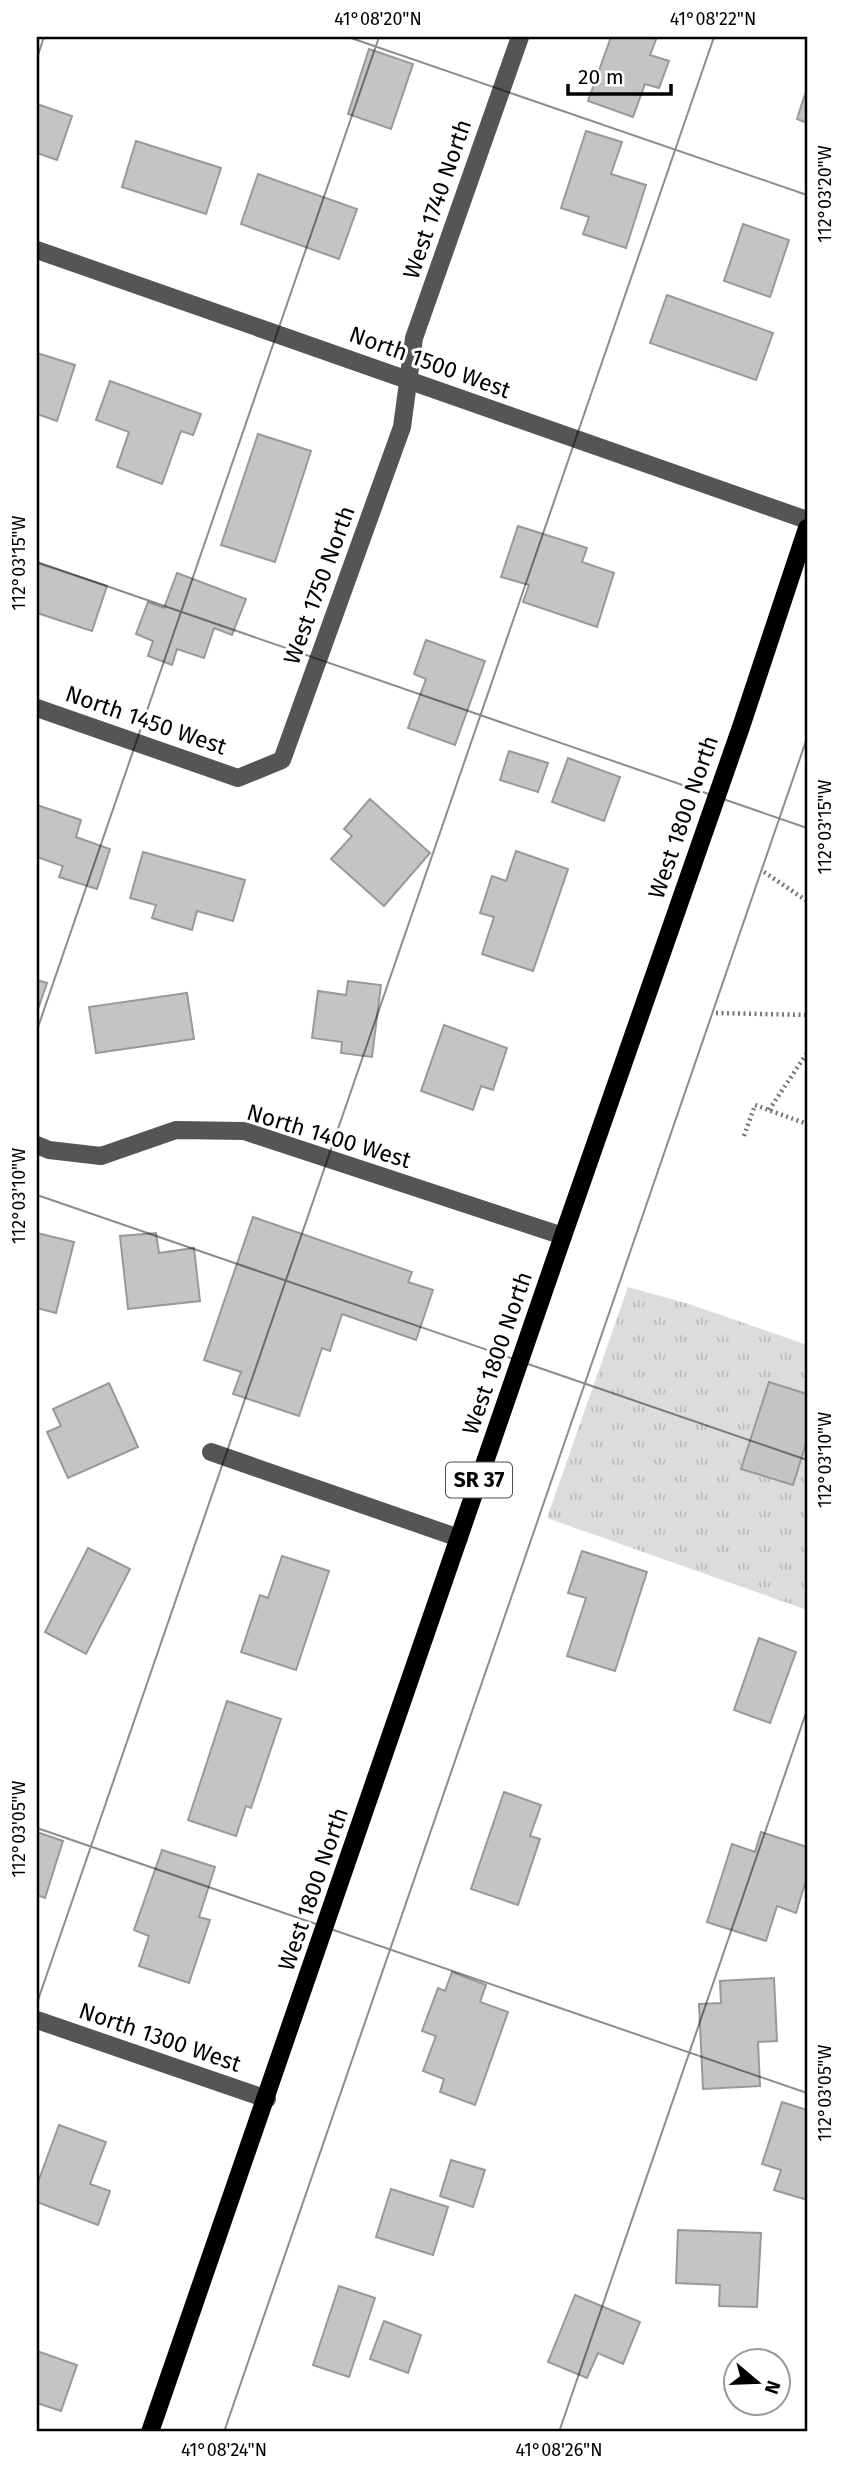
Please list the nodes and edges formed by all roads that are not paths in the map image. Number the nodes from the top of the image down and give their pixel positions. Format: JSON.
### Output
{"nodes":[{"id":1,"x":520,"y":37,"type":"edge"},
{"id":2,"x":37,"y":250,"type":"edge"},
{"id":3,"x":409,"y":380,"type":"junction"},
{"id":4,"x":807,"y":520,"type":"edge"},
{"id":5,"x":807,"y":528,"type":"edge"},
{"id":6,"x":37,"y":708,"type":"edge"},
{"id":7,"x":238,"y":778,"type":"joint"},
{"id":8,"x":37,"y":1145,"type":"edge"},
{"id":9,"x":563,"y":1236,"type":"junction"},
{"id":10,"x":211,"y":1452,"type":"dead end"},
{"id":11,"x":459,"y":1538,"type":"junction"},
{"id":12,"x":37,"y":2020,"type":"edge"},
{"id":13,"x":267,"y":2099,"type":"junction"},
{"id":14,"x":150,"y":2432,"type":"edge"}],
"edges":[{"from":1,"to":3,"type":"street","name":"West 1740 North"},
{"from":2,"to":3,"type":"street","name":"North 1500 West"},
{"from":3,"to":4,"type":"street","name":"North 1500 West"},
{"from":3,"to":7,"type":"street","name":"West 1750 North"},
{"from":5,"to":9,"type":"main road","name":"West 1800 North","number":"SR 37"},
{"from":6,"to":7,"type":"street","name":"North 1450 West"},
{"from":8,"to":9,"type":"street","name":"North 1400 West"},
{"from":9,"to":11,"type":"main road","name":"West 1800 North","number":"SR 37"},
{"from":10,"to":11,"type":"street"},
{"from":11,"to":13,"type":"main road","name":"West 1800 North","number":"SR 37"},
{"from":12,"to":13,"type":"street","name":"North 1300 West"},
{"from":13,"to":14,"type":"main road","name":"West 1800 North","number":"SR 37"}]}
